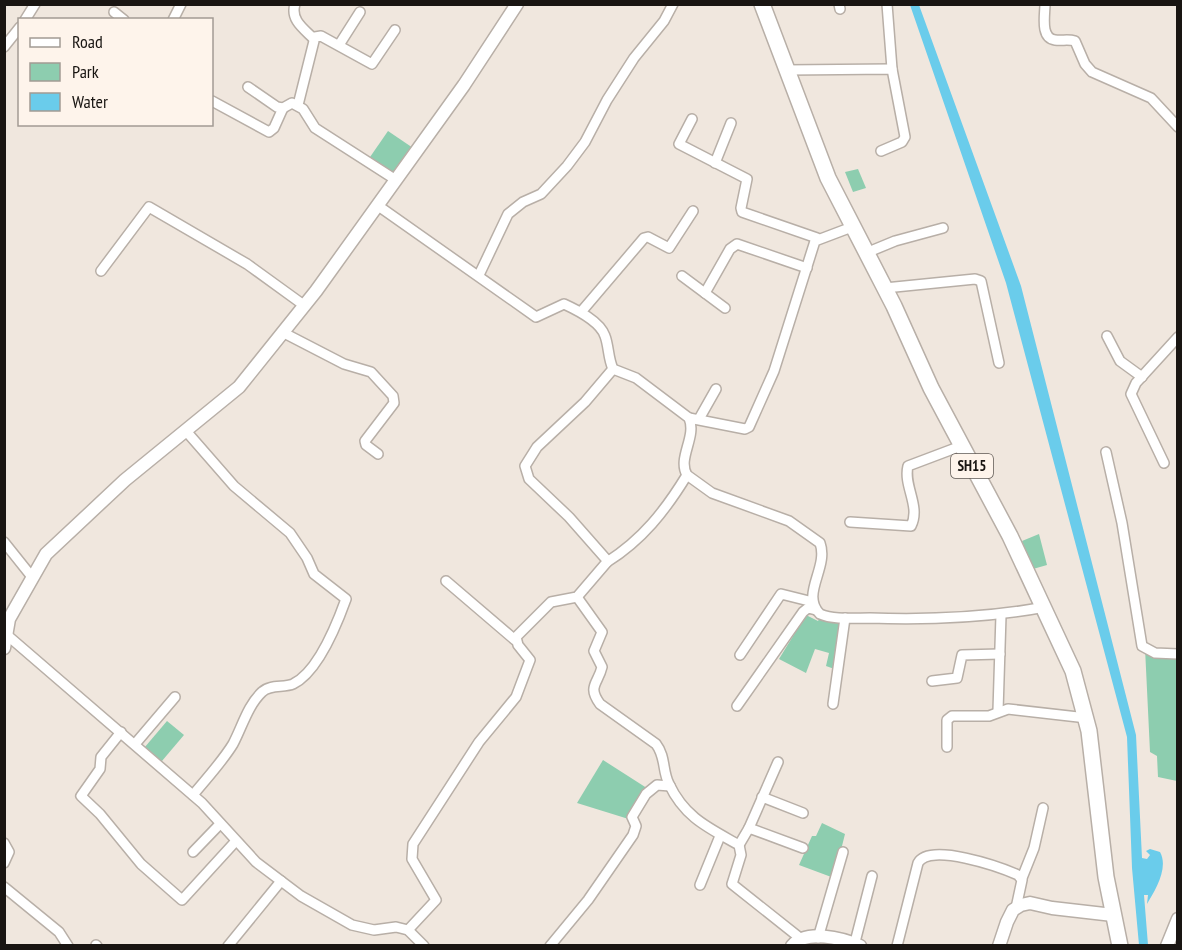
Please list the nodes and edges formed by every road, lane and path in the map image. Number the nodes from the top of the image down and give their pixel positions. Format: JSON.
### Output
{"nodes":[{"id":1,"x":35,"y":4,"type":"edge"},
{"id":2,"x":182,"y":4,"type":"edge"},
{"id":3,"x":295,"y":4,"type":"edge"},
{"id":4,"x":517,"y":4,"type":"edge"},
{"id":5,"x":673,"y":4,"type":"edge"},
{"id":6,"x":762,"y":4,"type":"edge"},
{"id":7,"x":887,"y":4,"type":"edge"},
{"id":8,"x":1045,"y":4,"type":"edge"},
{"id":9,"x":114,"y":12,"type":"dead end"},
{"id":10,"x":360,"y":12,"type":"dead end"},
{"id":11,"x":26,"y":18,"type":"edge"},
{"id":12,"x":122,"y":18,"type":"edge"},
{"id":13,"x":174,"y":18,"type":"edge"},
{"id":14,"x":18,"y":29,"type":"edge"},
{"id":15,"x":395,"y":30,"type":"dead end"},
{"id":16,"x":314,"y":39,"type":"junction"},
{"id":17,"x":339,"y":45,"type":"junction"},
{"id":18,"x":4,"y":46,"type":"edge"},
{"id":19,"x":892,"y":69,"type":"junction"},
{"id":20,"x":787,"y":70,"type":"junction"},
{"id":21,"x":248,"y":87,"type":"dead end"},
{"id":22,"x":213,"y":102,"type":"edge"},
{"id":23,"x":298,"y":105,"type":"junction"},
{"id":24,"x":283,"y":108,"type":"junction"},
{"id":25,"x":692,"y":119,"type":"dead end"},
{"id":26,"x":1176,"y":120,"type":"edge"},
{"id":27,"x":731,"y":123,"type":"dead end"},
{"id":28,"x":881,"y":151,"type":"dead end"},
{"id":29,"x":716,"y":163,"type":"junction"},
{"id":30,"x":396,"y":180,"type":"junction"},
{"id":31,"x":377,"y":205,"type":"junction"},
{"id":32,"x":693,"y":211,"type":"dead end"},
{"id":33,"x":852,"y":227,"type":"junction"},
{"id":34,"x":943,"y":228,"type":"dead end"},
{"id":35,"x":817,"y":238,"type":"junction"},
{"id":36,"x":866,"y":253,"type":"junction"},
{"id":37,"x":807,"y":268,"type":"junction"},
{"id":38,"x":101,"y":271,"type":"dead end"},
{"id":39,"x":479,"y":275,"type":"junction"},
{"id":40,"x":682,"y":276,"type":"dead end"},
{"id":41,"x":885,"y":288,"type":"junction"},
{"id":42,"x":705,"y":293,"type":"junction"},
{"id":43,"x":305,"y":306,"type":"junction"},
{"id":44,"x":726,"y":308,"type":"dead end"},
{"id":45,"x":581,"y":312,"type":"junction"},
{"id":46,"x":284,"y":333,"type":"junction"},
{"id":47,"x":1107,"y":336,"type":"dead end"},
{"id":48,"x":1178,"y":337,"type":"edge"},
{"id":49,"x":999,"y":363,"type":"dead end"},
{"id":50,"x":613,"y":369,"type":"junction"},
{"id":51,"x":1142,"y":377,"type":"junction"},
{"id":52,"x":716,"y":389,"type":"dead end"},
{"id":53,"x":694,"y":418,"type":"junction"},
{"id":54,"x":186,"y":432,"type":"junction"},
{"id":55,"x":961,"y":446,"type":"junction"},
{"id":56,"x":1106,"y":452,"type":"dead end"},
{"id":57,"x":378,"y":454,"type":"dead end"},
{"id":58,"x":1164,"y":462,"type":"dead end"},
{"id":59,"x":687,"y":475,"type":"junction"},
{"id":60,"x":850,"y":522,"type":"dead end"},
{"id":61,"x":4,"y":542,"type":"edge"},
{"id":62,"x":607,"y":562,"type":"junction"},
{"id":63,"x":32,"y":577,"type":"junction"},
{"id":64,"x":446,"y":581,"type":"dead end"},
{"id":65,"x":577,"y":597,"type":"junction"},
{"id":66,"x":814,"y":606,"type":"junction"},
{"id":67,"x":1045,"y":607,"type":"junction"},
{"id":68,"x":1001,"y":615,"type":"junction"},
{"id":69,"x":845,"y":618,"type":"junction"},
{"id":70,"x":7,"y":635,"type":"junction"},
{"id":71,"x":515,"y":640,"type":"junction"},
{"id":72,"x":4,"y":648,"type":"edge"},
{"id":73,"x":1000,"y":654,"type":"junction"},
{"id":74,"x":1178,"y":654,"type":"edge"},
{"id":75,"x":740,"y":655,"type":"dead end"},
{"id":76,"x":932,"y":681,"type":"dead end"},
{"id":77,"x":175,"y":697,"type":"dead end"},
{"id":78,"x":833,"y":704,"type":"dead end"},
{"id":79,"x":737,"y":706,"type":"dead end"},
{"id":80,"x":998,"y":711,"type":"junction"},
{"id":81,"x":1087,"y":718,"type":"junction"},
{"id":82,"x":121,"y":732,"type":"junction"},
{"id":83,"x":135,"y":744,"type":"junction"},
{"id":84,"x":947,"y":747,"type":"dead end"},
{"id":85,"x":778,"y":762,"type":"dead end"},
{"id":86,"x":670,"y":786,"type":"junction"},
{"id":87,"x":193,"y":795,"type":"junction"},
{"id":88,"x":762,"y":797,"type":"junction"},
{"id":89,"x":1043,"y":808,"type":"dead end"},
{"id":90,"x":802,"y":813,"type":"dead end"},
{"id":91,"x":220,"y":824,"type":"junction"},
{"id":92,"x":749,"y":828,"type":"junction"},
{"id":93,"x":720,"y":836,"type":"junction"},
{"id":94,"x":235,"y":842,"type":"junction"},
{"id":95,"x":4,"y":843,"type":"edge"},
{"id":96,"x":739,"y":845,"type":"junction"},
{"id":97,"x":803,"y":848,"type":"dead end"},
{"id":98,"x":193,"y":852,"type":"dead end"},
{"id":99,"x":843,"y":852,"type":"dead end"},
{"id":100,"x":4,"y":862,"type":"edge"},
{"id":101,"x":872,"y":876,"type":"dead end"},
{"id":102,"x":1022,"y":878,"type":"junction"},
{"id":103,"x":281,"y":881,"type":"junction"},
{"id":104,"x":700,"y":885,"type":"dead end"},
{"id":105,"x":4,"y":887,"type":"edge"},
{"id":106,"x":1016,"y":908,"type":"junction"},
{"id":107,"x":1113,"y":915,"type":"junction"},
{"id":108,"x":1178,"y":919,"type":"edge"},
{"id":109,"x":408,"y":930,"type":"junction"},
{"id":110,"x":818,"y":938,"type":"junction"},
{"id":111,"x":796,"y":942,"type":"edge"},
{"id":112,"x":68,"y":945,"type":"edge"},
{"id":113,"x":228,"y":945,"type":"edge"},
{"id":114,"x":424,"y":945,"type":"edge"},
{"id":115,"x":550,"y":945,"type":"edge"},
{"id":116,"x":856,"y":945,"type":"edge"},
{"id":117,"x":897,"y":945,"type":"edge"},
{"id":118,"x":999,"y":945,"type":"edge"},
{"id":119,"x":1120,"y":945,"type":"edge"},
{"id":120,"x":1167,"y":945,"type":"edge"}],
"edges":[{"from":1,"to":11,"type":"street"},
{"from":2,"to":13,"type":"street"},
{"from":3,"to":16,"type":"street"},
{"from":4,"to":30,"type":"street"},
{"from":5,"to":39,"type":"street"},
{"from":6,"to":20,"type":"main road","number":"SH15"},
{"from":7,"to":19,"type":"street"},
{"from":8,"to":26,"type":"street"},
{"from":9,"to":12,"type":"street"},
{"from":10,"to":17,"type":"street"},
{"from":14,"to":18,"type":"street"},
{"from":15,"to":17,"type":"street"},
{"from":16,"to":17,"type":"street"},
{"from":16,"to":23,"type":"street"},
{"from":19,"to":20,"type":"street"},
{"from":19,"to":28,"type":"street"},
{"from":20,"to":33,"type":"main road","number":"SH15"},
{"from":21,"to":24,"type":"street"},
{"from":22,"to":24,"type":"street"},
{"from":23,"to":24,"type":"street"},
{"from":23,"to":30,"type":"street"},
{"from":25,"to":29,"type":"street"},
{"from":27,"to":29,"type":"street"},
{"from":29,"to":35,"type":"street"},
{"from":30,"to":31,"type":"street"},
{"from":31,"to":39,"type":"street"},
{"from":31,"to":43,"type":"street"},
{"from":32,"to":45,"type":"street"},
{"from":33,"to":35,"type":"street"},
{"from":33,"to":36,"type":"main road","number":"SH15"},
{"from":34,"to":36,"type":"street"},
{"from":35,"to":37,"type":"street"},
{"from":36,"to":41,"type":"main road","number":"SH15"},
{"from":37,"to":42,"type":"street"},
{"from":37,"to":53,"type":"street"},
{"from":38,"to":43,"type":"street"},
{"from":39,"to":45,"type":"street"},
{"from":40,"to":42,"type":"street"},
{"from":41,"to":49,"type":"street"},
{"from":41,"to":55,"type":"main road","number":"SH15"},
{"from":42,"to":44,"type":"street"},
{"from":43,"to":46,"type":"street"},
{"from":45,"to":50,"type":"street"},
{"from":46,"to":54,"type":"street"},
{"from":46,"to":57,"type":"street"},
{"from":47,"to":51,"type":"street"},
{"from":48,"to":51,"type":"street"},
{"from":50,"to":53,"type":"street"},
{"from":50,"to":62,"type":"street"},
{"from":51,"to":58,"type":"street"},
{"from":52,"to":53,"type":"street"},
{"from":53,"to":59,"type":"street"},
{"from":54,"to":63,"type":"street"},
{"from":54,"to":87,"type":"street"},
{"from":55,"to":60,"type":"street"},
{"from":55,"to":67,"type":"main road","number":"SH15"},
{"from":56,"to":74,"type":"street"},
{"from":59,"to":62,"type":"street"},
{"from":59,"to":66,"type":"street"},
{"from":61,"to":63,"type":"street"},
{"from":62,"to":65,"type":"street"},
{"from":63,"to":70,"type":"street"},
{"from":64,"to":71,"type":"street"},
{"from":65,"to":71,"type":"street"},
{"from":65,"to":86,"type":"street"},
{"from":66,"to":69,"type":"street"},
{"from":66,"to":75,"type":"street"},
{"from":66,"to":79,"type":"street"},
{"from":67,"to":68,"type":"street"},
{"from":67,"to":81,"type":"main road","number":"SH15"},
{"from":68,"to":69,"type":"street"},
{"from":68,"to":73,"type":"street"},
{"from":69,"to":78,"type":"street"},
{"from":70,"to":72,"type":"street"},
{"from":70,"to":82,"type":"street"},
{"from":71,"to":109,"type":"street"},
{"from":73,"to":76,"type":"street"},
{"from":73,"to":80,"type":"street"},
{"from":77,"to":83,"type":"street"},
{"from":80,"to":81,"type":"street"},
{"from":80,"to":84,"type":"street"},
{"from":81,"to":107,"type":"main road","number":"SH15"},
{"from":82,"to":83,"type":"street"},
{"from":82,"to":94,"type":"street"},
{"from":83,"to":87,"type":"street"},
{"from":85,"to":88,"type":"street"},
{"from":86,"to":93,"type":"street"},
{"from":86,"to":115,"type":"street"},
{"from":87,"to":91,"type":"street"},
{"from":88,"to":90,"type":"street"},
{"from":88,"to":92,"type":"street"},
{"from":89,"to":102,"type":"street"},
{"from":91,"to":94,"type":"street"},
{"from":91,"to":98,"type":"street"},
{"from":92,"to":96,"type":"street"},
{"from":92,"to":97,"type":"street"},
{"from":93,"to":96,"type":"street"},
{"from":93,"to":104,"type":"street"},
{"from":94,"to":103,"type":"street"},
{"from":95,"to":100,"type":"street"},
{"from":96,"to":111,"type":"street"},
{"from":99,"to":110,"type":"street"},
{"from":101,"to":116,"type":"street"},
{"from":102,"to":106,"type":"street"},
{"from":102,"to":117,"type":"street"},
{"from":103,"to":109,"type":"street"},
{"from":103,"to":113,"type":"street"},
{"from":105,"to":112,"type":"street"},
{"from":106,"to":107,"type":"street"},
{"from":106,"to":118,"type":"street"},
{"from":107,"to":119,"type":"main road","number":"SH15"},
{"from":108,"to":120,"type":"street"},
{"from":109,"to":114,"type":"street"},
{"from":110,"to":111,"type":"street"},
{"from":110,"to":116,"type":"street"}]}
